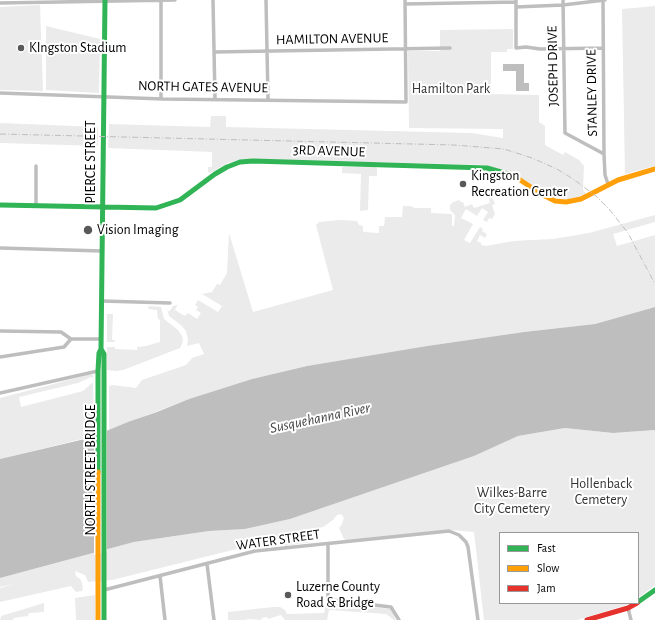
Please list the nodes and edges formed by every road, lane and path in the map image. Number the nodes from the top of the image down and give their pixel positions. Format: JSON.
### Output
{"nodes":[{"id":1,"x":105,"y":0,"type":"edge"},
{"id":2,"x":161,"y":0,"type":"edge"},
{"id":3,"x":175,"y":0,"type":"edge"},
{"id":4,"x":213,"y":0,"type":"edge"},
{"id":5,"x":266,"y":0,"type":"edge"},
{"id":6,"x":563,"y":0,"type":"edge"},
{"id":7,"x":604,"y":0,"type":"edge"},
{"id":8,"x":516,"y":1,"type":"edge"},
{"id":9,"x":405,"y":2,"type":"edge"},
{"id":10,"x":0,"y":3,"type":"edge"},
{"id":11,"x":563,"y":5,"type":"junction"},
{"id":12,"x":516,"y":7,"type":"junction"},
{"id":13,"x":450,"y":48,"type":"dead end"},
{"id":14,"x":603,"y":48,"type":"junction"},
{"id":15,"x":406,"y":49,"type":"junction"},
{"id":16,"x":563,"y":49,"type":"junction"},
{"id":17,"x":268,"y":51,"type":"junction"},
{"id":18,"x":214,"y":52,"type":"junction"},
{"id":19,"x":0,"y":93,"type":"edge"},
{"id":20,"x":104,"y":97,"type":"junction"},
{"id":21,"x":161,"y":99,"type":"junction"},
{"id":22,"x":215,"y":99,"type":"junction"},
{"id":23,"x":268,"y":99,"type":"junction"},
{"id":24,"x":604,"y":154,"type":"junction"},
{"id":25,"x":36,"y":166,"type":"dead end"},
{"id":26,"x":655,"y":169,"type":"edge"},
{"id":27,"x":608,"y":184,"type":"junction"},
{"id":28,"x":0,"y":205,"type":"edge"},
{"id":29,"x":36,"y":205,"type":"junction"},
{"id":30,"x":103,"y":207,"type":"junction"},
{"id":31,"x":0,"y":248,"type":"edge"},
{"id":32,"x":102,"y":250,"type":"junction"},
{"id":33,"x":102,"y":300,"type":"junction"},
{"id":34,"x":170,"y":303,"type":"dead end"},
{"id":35,"x":0,"y":331,"type":"edge"},
{"id":36,"x":71,"y":339,"type":"junction"},
{"id":37,"x":101,"y":339,"type":"junction"},
{"id":38,"x":101,"y":349,"type":"junction"},
{"id":39,"x":0,"y":357,"type":"edge"},
{"id":40,"x":98,"y":371,"type":"junction"},
{"id":41,"x":101,"y":377,"type":"junction"},
{"id":42,"x":0,"y":393,"type":"edge"},
{"id":43,"x":328,"y":545,"type":"junction"},
{"id":44,"x":101,"y":562,"type":"junction"},
{"id":45,"x":207,"y":564,"type":"junction"},
{"id":46,"x":160,"y":576,"type":"junction"},
{"id":47,"x":104,"y":590,"type":"junction"},
{"id":48,"x":655,"y":590,"type":"edge"},
{"id":49,"x":639,"y":602,"type":"edge"},
{"id":50,"x":636,"y":604,"type":"edge"},
{"id":51,"x":628,"y":608,"type":"junction"},
{"id":52,"x":98,"y":620,"type":"edge"},
{"id":53,"x":104,"y":620,"type":"edge"},
{"id":54,"x":166,"y":620,"type":"edge"},
{"id":55,"x":214,"y":620,"type":"edge"},
{"id":56,"x":399,"y":620,"type":"edge"},
{"id":57,"x":478,"y":620,"type":"edge"},
{"id":58,"x":587,"y":620,"type":"edge"},
{"id":59,"x":631,"y":620,"type":"edge"}],
"edges":[{"from":1,"to":2,"type":"street"},
{"from":1,"to":10,"type":"street"},
{"from":1,"to":20,"type":"main road","name":"PIERCE STREET"},
{"from":2,"to":3,"type":"street"},
{"from":2,"to":21,"type":"street"},
{"from":4,"to":18,"type":"street"},
{"from":5,"to":17,"type":"street"},
{"from":6,"to":11,"type":"street","name":"JOSEPH DRIVE"},
{"from":7,"to":11,"type":"street"},
{"from":7,"to":14,"type":"street","name":"STANLEY DRIVE"},
{"from":8,"to":9,"type":"street"},
{"from":8,"to":12,"type":"street"},
{"from":9,"to":15,"type":"street"},
{"from":11,"to":12,"type":"street"},
{"from":11,"to":16,"type":"street","name":"JOSEPH DRIVE"},
{"from":12,"to":16,"type":"street"},
{"from":13,"to":15,"type":"street","name":"HAMILTON AVENUE"},
{"from":14,"to":16,"type":"street"},
{"from":14,"to":24,"type":"street","name":"STANLEY DRIVE"},
{"from":15,"to":17,"type":"street","name":"HAMILTON AVENUE"},
{"from":15,"to":23,"type":"street","name":"NORTH GATES AVENUE"},
{"from":16,"to":24,"type":"street","name":"JOSEPH DRIVE"},
{"from":17,"to":18,"type":"street","name":"HAMILTON AVENUE"},
{"from":17,"to":23,"type":"street"},
{"from":18,"to":22,"type":"street"},
{"from":19,"to":20,"type":"street","name":"NORTH GATES AVENUE"},
{"from":20,"to":21,"type":"street","name":"NORTH GATES AVENUE"},
{"from":20,"to":30,"type":"main road","name":"PIERCE STREET"},
{"from":21,"to":22,"type":"street","name":"NORTH GATES AVENUE"},
{"from":22,"to":23,"type":"street","name":"NORTH GATES AVENUE"},
{"from":24,"to":27,"type":"street","name":"STANLEY DRIVE"},
{"from":25,"to":29,"type":"street"},
{"from":26,"to":27,"type":"main road","name":"3RD AVENUE"},
{"from":27,"to":30,"type":"main road","name":"3RD AVENUE"},
{"from":28,"to":29,"type":"main road","name":"3RD AVENUE"},
{"from":29,"to":30,"type":"main road","name":"3RD AVENUE"},
{"from":30,"to":32,"type":"main road","name":"PIERCE STREET"},
{"from":31,"to":32,"type":"street"},
{"from":32,"to":33,"type":"main road","name":"PIERCE STREET"},
{"from":33,"to":34,"type":"street"},
{"from":33,"to":37,"type":"main road","name":"PIERCE STREET"},
{"from":35,"to":36,"type":"street"},
{"from":36,"to":37,"type":"street"},
{"from":36,"to":39,"type":"street"},
{"from":37,"to":38,"type":"main road","name":"PIERCE STREET"},
{"from":38,"to":40,"type":"main road","name":"PIERCE STREET"},
{"from":38,"to":41,"type":"main road","name":"PIERCE STREET"},
{"from":40,"to":41,"type":"main road","name":"PIERCE STREET"},
{"from":40,"to":42,"type":"street"},
{"from":41,"to":44,"type":"main road","name":"NORTH STREET BRIDGE"},
{"from":43,"to":45,"type":"street","name":"WATER STREET"},
{"from":43,"to":56,"type":"street"},
{"from":43,"to":57,"type":"street","name":"WATER STREET"},
{"from":44,"to":47,"type":"main road"},
{"from":44,"to":52,"type":"main road"},
{"from":45,"to":46,"type":"street","name":"WATER STREET"},
{"from":45,"to":55,"type":"street"},
{"from":46,"to":47,"type":"street","name":"WATER STREET"},
{"from":46,"to":54,"type":"street"},
{"from":47,"to":53,"type":"main road"},
{"from":48,"to":49,"type":"main road"},
{"from":50,"to":51,"type":"main road"},
{"from":51,"to":58,"type":"main road"},
{"from":51,"to":59,"type":"street"}]}
